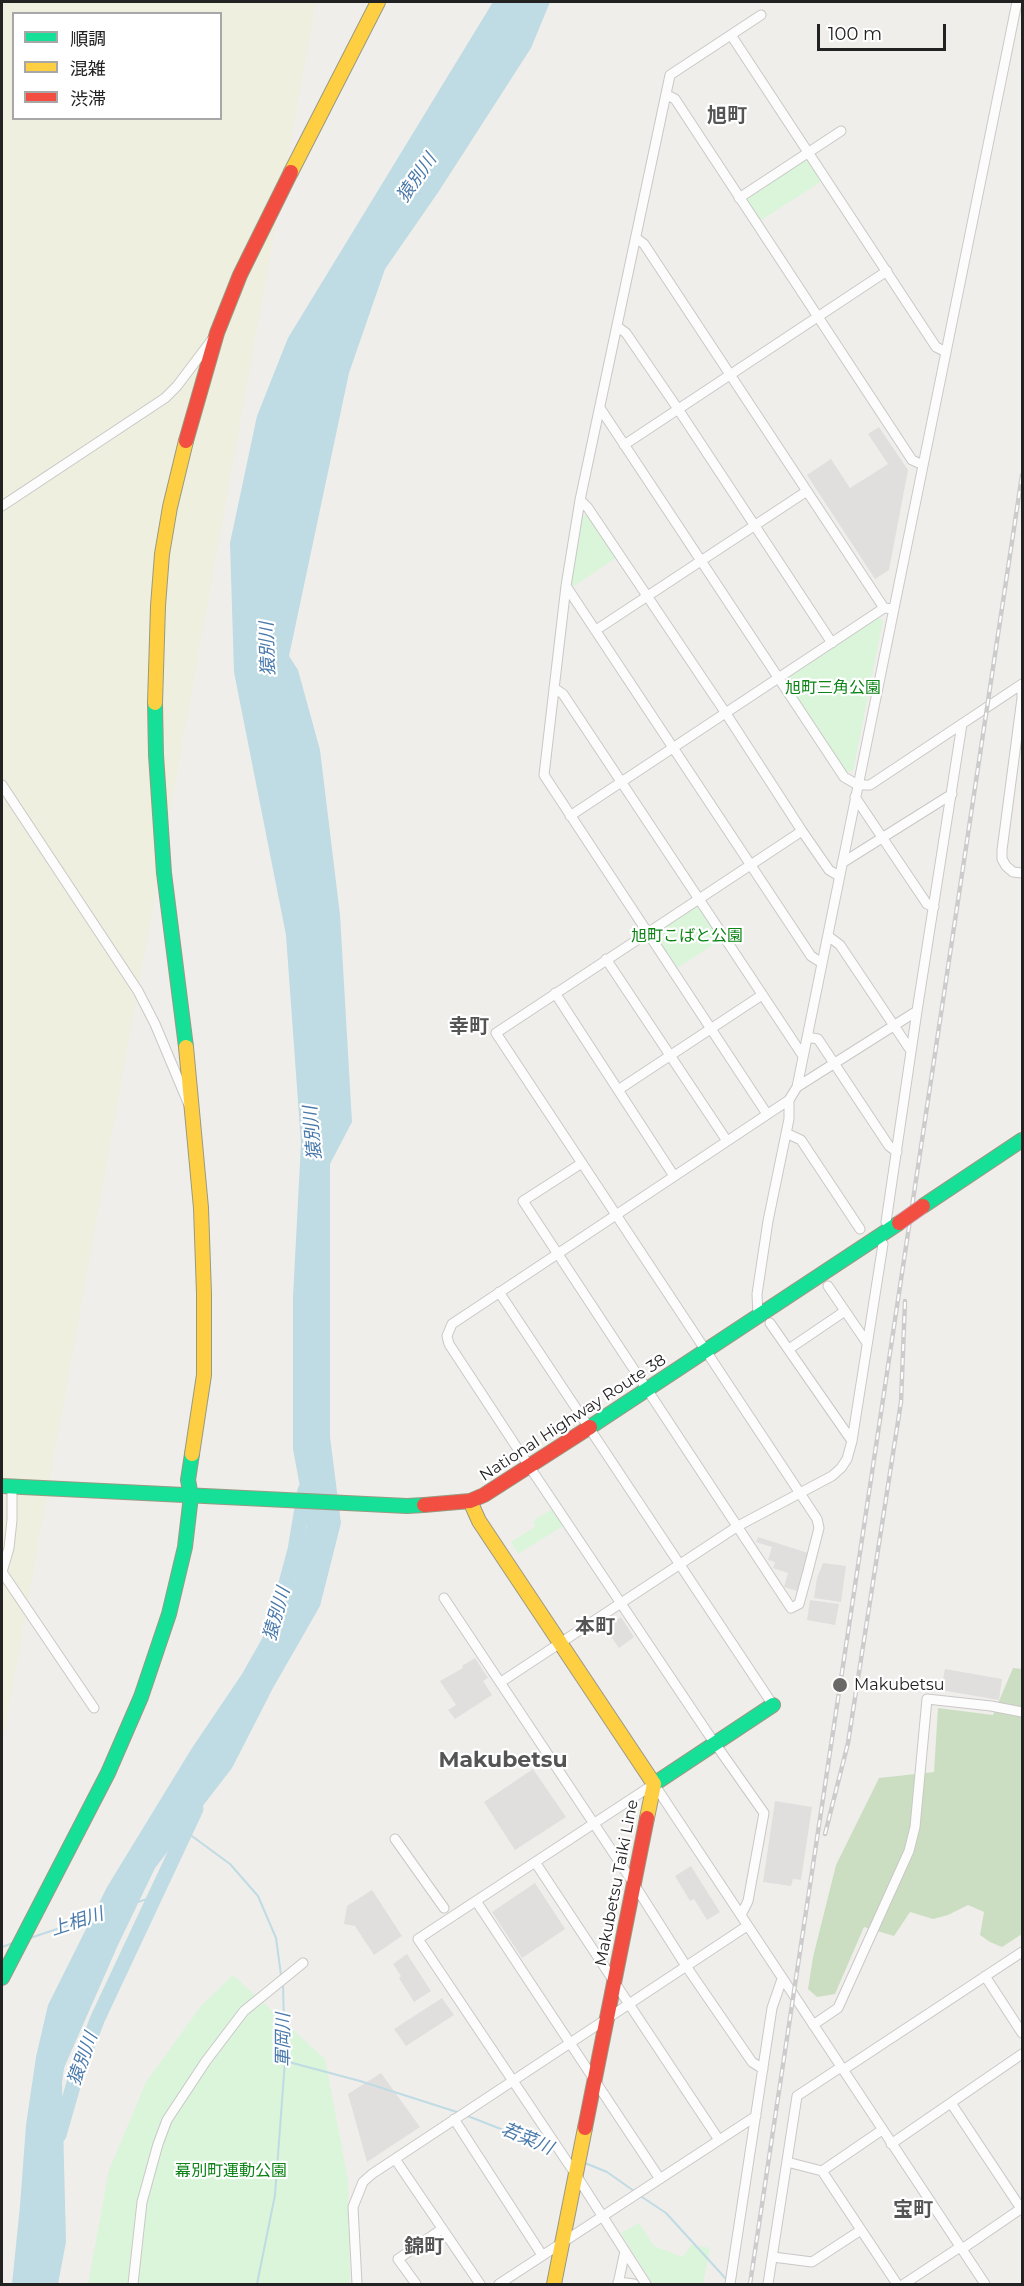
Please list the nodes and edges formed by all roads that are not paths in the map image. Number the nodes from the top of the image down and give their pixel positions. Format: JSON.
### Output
{"nodes":[{"id":1,"x":378,"y":2,"type":"edge"},
{"id":2,"x":1017,"y":2,"type":"edge"},
{"id":3,"x":761,"y":15,"type":"dead end"},
{"id":4,"x":731,"y":35,"type":"junction"},
{"id":5,"x":668,"y":95,"type":"junction"},
{"id":6,"x":841,"y":131,"type":"dead end"},
{"id":7,"x":808,"y":153,"type":"junction"},
{"id":8,"x":739,"y":198,"type":"junction"},
{"id":9,"x":636,"y":238,"type":"junction"},
{"id":10,"x":887,"y":271,"type":"junction"},
{"id":11,"x":818,"y":317,"type":"junction"},
{"id":12,"x":618,"y":327,"type":"junction"},
{"id":13,"x":217,"y":333,"type":"junction"},
{"id":14,"x":946,"y":352,"type":"junction"},
{"id":15,"x":730,"y":375,"type":"junction"},
{"id":16,"x":600,"y":408,"type":"junction"},
{"id":17,"x":678,"y":409,"type":"junction"},
{"id":18,"x":624,"y":445,"type":"junction"},
{"id":19,"x":923,"y":465,"type":"junction"},
{"id":20,"x":807,"y":491,"type":"junction"},
{"id":21,"x":580,"y":500,"type":"junction"},
{"id":22,"x":2,"y":506,"type":"edge"},
{"id":23,"x":754,"y":525,"type":"junction"},
{"id":24,"x":701,"y":560,"type":"junction"},
{"id":25,"x":566,"y":586,"type":"junction"},
{"id":26,"x":647,"y":596,"type":"junction"},
{"id":27,"x":889,"y":609,"type":"junction"},
{"id":28,"x":596,"y":630,"type":"junction"},
{"id":29,"x":832,"y":643,"type":"junction"},
{"id":30,"x":778,"y":678,"type":"junction"},
{"id":31,"x":1022,"y":684,"type":"edge"},
{"id":32,"x":554,"y":688,"type":"junction"},
{"id":33,"x":725,"y":712,"type":"junction"},
{"id":34,"x":962,"y":724,"type":"junction"},
{"id":35,"x":673,"y":747,"type":"junction"},
{"id":36,"x":621,"y":781,"type":"junction"},
{"id":37,"x":2,"y":785,"type":"edge"},
{"id":38,"x":858,"y":785,"type":"junction"},
{"id":39,"x":952,"y":794,"type":"junction"},
{"id":40,"x":855,"y":797,"type":"junction"},
{"id":41,"x":570,"y":816,"type":"junction"},
{"id":42,"x":802,"y":831,"type":"junction"},
{"id":43,"x":884,"y":837,"type":"junction"},
{"id":44,"x":842,"y":863,"type":"junction"},
{"id":45,"x":749,"y":864,"type":"junction"},
{"id":46,"x":1023,"y":873,"type":"edge"},
{"id":47,"x":839,"y":876,"type":"junction"},
{"id":48,"x":699,"y":898,"type":"junction"},
{"id":49,"x":934,"y":907,"type":"junction"},
{"id":50,"x":647,"y":932,"type":"junction"},
{"id":51,"x":828,"y":936,"type":"junction"},
{"id":52,"x":606,"y":959,"type":"junction"},
{"id":53,"x":822,"y":963,"type":"junction"},
{"id":54,"x":555,"y":993,"type":"junction"},
{"id":55,"x":762,"y":995,"type":"junction"},
{"id":56,"x":917,"y":1011,"type":"junction"},
{"id":57,"x":893,"y":1025,"type":"junction"},
{"id":58,"x":711,"y":1029,"type":"junction"},
{"id":59,"x":807,"y":1036,"type":"junction"},
{"id":60,"x":912,"y":1051,"type":"junction"},
{"id":61,"x":670,"y":1055,"type":"junction"},
{"id":62,"x":802,"y":1056,"type":"junction"},
{"id":63,"x":835,"y":1064,"type":"junction"},
{"id":64,"x":797,"y":1087,"type":"junction"},
{"id":65,"x":618,"y":1090,"type":"junction"},
{"id":66,"x":789,"y":1100,"type":"junction"},
{"id":67,"x":192,"y":1113,"type":"junction"},
{"id":68,"x":767,"y":1114,"type":"junction"},
{"id":69,"x":786,"y":1133,"type":"junction"},
{"id":70,"x":1023,"y":1140,"type":"edge"},
{"id":71,"x":727,"y":1141,"type":"junction"},
{"id":72,"x":897,"y":1152,"type":"junction"},
{"id":73,"x":582,"y":1163,"type":"junction"},
{"id":74,"x":674,"y":1176,"type":"junction"},
{"id":75,"x":616,"y":1215,"type":"junction"},
{"id":76,"x":893,"y":1222,"type":"junction"},
{"id":77,"x":860,"y":1229,"type":"dead end"},
{"id":78,"x":883,"y":1244,"type":"dead end"},
{"id":79,"x":558,"y":1253,"type":"junction"},
{"id":80,"x":828,"y":1286,"type":"dead end"},
{"id":81,"x":500,"y":1292,"type":"junction"},
{"id":82,"x":845,"y":1311,"type":"junction"},
{"id":83,"x":764,"y":1319,"type":"junction"},
{"id":84,"x":867,"y":1343,"type":"junction"},
{"id":85,"x":789,"y":1349,"type":"junction"},
{"id":86,"x":706,"y":1351,"type":"junction"},
{"id":87,"x":648,"y":1389,"type":"junction"},
{"id":88,"x":589,"y":1428,"type":"junction"},
{"id":89,"x":852,"y":1441,"type":"junction"},
{"id":90,"x":530,"y":1466,"type":"junction"},
{"id":91,"x":7,"y":1486,"type":"edge"},
{"id":92,"x":801,"y":1494,"type":"junction"},
{"id":93,"x":197,"y":1497,"type":"junction"},
{"id":94,"x":470,"y":1501,"type":"junction"},
{"id":95,"x":738,"y":1526,"type":"junction"},
{"id":96,"x":680,"y":1564,"type":"junction"},
{"id":97,"x":444,"y":1598,"type":"dead end"},
{"id":98,"x":621,"y":1603,"type":"junction"},
{"id":99,"x":561,"y":1642,"type":"junction"},
{"id":100,"x":501,"y":1682,"type":"junction"},
{"id":101,"x":773,"y":1705,"type":"joint"},
{"id":102,"x":94,"y":1708,"type":"dead end"},
{"id":103,"x":1023,"y":1713,"type":"edge"},
{"id":104,"x":715,"y":1743,"type":"junction"},
{"id":105,"x":654,"y":1784,"type":"junction"},
{"id":106,"x":593,"y":1824,"type":"junction"},
{"id":107,"x":395,"y":1839,"type":"dead end"},
{"id":108,"x":535,"y":1862,"type":"junction"},
{"id":109,"x":634,"y":1884,"type":"junction"},
{"id":110,"x":476,"y":1901,"type":"junction"},
{"id":111,"x":444,"y":1908,"type":"dead end"},
{"id":112,"x":741,"y":1915,"type":"junction"},
{"id":113,"x":747,"y":1926,"type":"junction"},
{"id":114,"x":1023,"y":1952,"type":"edge"},
{"id":115,"x":303,"y":1962,"type":"dead end"},
{"id":116,"x":686,"y":1966,"type":"junction"},
{"id":117,"x":985,"y":1976,"type":"junction"},
{"id":118,"x":2,"y":1978,"type":"edge"},
{"id":119,"x":782,"y":1979,"type":"junction"},
{"id":120,"x":614,"y":1982,"type":"junction"},
{"id":121,"x":628,"y":2003,"type":"junction"},
{"id":122,"x":608,"y":2017,"type":"junction"},
{"id":123,"x":813,"y":2025,"type":"junction"},
{"id":124,"x":1023,"y":2033,"type":"edge"},
{"id":125,"x":570,"y":2042,"type":"junction"},
{"id":126,"x":1023,"y":2054,"type":"edge"},
{"id":127,"x":842,"y":2068,"type":"junction"},
{"id":128,"x":763,"y":2069,"type":"junction"},
{"id":129,"x":595,"y":2079,"type":"junction"},
{"id":130,"x":512,"y":2081,"type":"junction"},
{"id":131,"x":951,"y":2103,"type":"junction"},
{"id":132,"x":756,"y":2116,"type":"junction"},
{"id":133,"x":454,"y":2119,"type":"junction"},
{"id":134,"x":882,"y":2130,"type":"junction"},
{"id":135,"x":719,"y":2140,"type":"junction"},
{"id":136,"x":891,"y":2144,"type":"junction"},
{"id":137,"x":395,"y":2159,"type":"junction"},
{"id":138,"x":787,"y":2162,"type":"junction"},
{"id":139,"x":822,"y":2171,"type":"junction"},
{"id":140,"x":576,"y":2175,"type":"junction"},
{"id":141,"x":660,"y":2179,"type":"junction"},
{"id":142,"x":1022,"y":2209,"type":"edge"},
{"id":143,"x":602,"y":2216,"type":"junction"},
{"id":144,"x":442,"y":2229,"type":"junction"},
{"id":145,"x":861,"y":2230,"type":"junction"},
{"id":146,"x":562,"y":2243,"type":"junction"},
{"id":147,"x":961,"y":2248,"type":"junction"},
{"id":148,"x":625,"y":2251,"type":"junction"},
{"id":149,"x":542,"y":2255,"type":"junction"},
{"id":150,"x":773,"y":2257,"type":"junction"},
{"id":151,"x":618,"y":2283,"type":"edge"},
{"id":152,"x":133,"y":2284,"type":"edge"},
{"id":153,"x":357,"y":2284,"type":"edge"},
{"id":154,"x":416,"y":2284,"type":"edge"},
{"id":155,"x":480,"y":2284,"type":"edge"},
{"id":156,"x":499,"y":2284,"type":"edge"},
{"id":157,"x":554,"y":2284,"type":"edge"},
{"id":158,"x":634,"y":2284,"type":"edge"},
{"id":159,"x":646,"y":2284,"type":"edge"},
{"id":160,"x":730,"y":2284,"type":"edge"},
{"id":161,"x":768,"y":2284,"type":"edge"},
{"id":162,"x":897,"y":2284,"type":"edge"},
{"id":163,"x":904,"y":2284,"type":"edge"},
{"id":164,"x":985,"y":2284,"type":"edge"}],
"edges":[{"from":1,"to":13,"type":"main road"},
{"from":2,"to":14,"type":"street"},
{"from":3,"to":4,"type":"street"},
{"from":4,"to":5,"type":"street"},
{"from":4,"to":7,"type":"street"},
{"from":5,"to":8,"type":"street"},
{"from":5,"to":9,"type":"street"},
{"from":6,"to":7,"type":"street"},
{"from":7,"to":8,"type":"street"},
{"from":7,"to":10,"type":"street"},
{"from":8,"to":11,"type":"street"},
{"from":9,"to":12,"type":"street"},
{"from":9,"to":15,"type":"street"},
{"from":10,"to":11,"type":"street"},
{"from":10,"to":14,"type":"street"},
{"from":11,"to":15,"type":"street"},
{"from":11,"to":19,"type":"street"},
{"from":12,"to":16,"type":"street"},
{"from":12,"to":17,"type":"street"},
{"from":13,"to":22,"type":"street"},
{"from":13,"to":67,"type":"main road"},
{"from":14,"to":19,"type":"street"},
{"from":15,"to":17,"type":"street"},
{"from":15,"to":20,"type":"street"},
{"from":16,"to":18,"type":"street"},
{"from":16,"to":21,"type":"street"},
{"from":17,"to":18,"type":"street"},
{"from":17,"to":23,"type":"street"},
{"from":18,"to":24,"type":"street"},
{"from":19,"to":27,"type":"street"},
{"from":20,"to":23,"type":"street"},
{"from":20,"to":27,"type":"street"},
{"from":21,"to":25,"type":"street"},
{"from":21,"to":26,"type":"street"},
{"from":23,"to":24,"type":"street"},
{"from":23,"to":29,"type":"street"},
{"from":24,"to":26,"type":"street"},
{"from":24,"to":30,"type":"street"},
{"from":25,"to":28,"type":"street"},
{"from":25,"to":32,"type":"street"},
{"from":26,"to":28,"type":"street"},
{"from":26,"to":33,"type":"street"},
{"from":27,"to":29,"type":"street"},
{"from":27,"to":38,"type":"street"},
{"from":28,"to":35,"type":"street"},
{"from":29,"to":30,"type":"street"},
{"from":30,"to":33,"type":"street"},
{"from":30,"to":38,"type":"street"},
{"from":31,"to":34,"type":"street"},
{"from":31,"to":46,"type":"street"},
{"from":32,"to":36,"type":"street"},
{"from":32,"to":41,"type":"street"},
{"from":33,"to":35,"type":"street"},
{"from":33,"to":42,"type":"street"},
{"from":34,"to":38,"type":"street"},
{"from":34,"to":39,"type":"street"},
{"from":35,"to":36,"type":"street"},
{"from":35,"to":45,"type":"street"},
{"from":36,"to":41,"type":"street"},
{"from":36,"to":48,"type":"street"},
{"from":37,"to":67,"type":"street"},
{"from":38,"to":40,"type":"street"},
{"from":39,"to":43,"type":"street"},
{"from":39,"to":49,"type":"street"},
{"from":40,"to":43,"type":"street"},
{"from":40,"to":44,"type":"street"},
{"from":41,"to":50,"type":"street"},
{"from":42,"to":45,"type":"street"},
{"from":42,"to":47,"type":"street"},
{"from":43,"to":44,"type":"street"},
{"from":43,"to":49,"type":"street"},
{"from":44,"to":47,"type":"street"},
{"from":45,"to":48,"type":"street"},
{"from":45,"to":53,"type":"street"},
{"from":47,"to":51,"type":"street"},
{"from":48,"to":50,"type":"street"},
{"from":48,"to":55,"type":"street"},
{"from":49,"to":56,"type":"street"},
{"from":50,"to":52,"type":"street"},
{"from":50,"to":58,"type":"street"},
{"from":51,"to":53,"type":"street"},
{"from":51,"to":57,"type":"street"},
{"from":52,"to":54,"type":"street"},
{"from":52,"to":61,"type":"street"},
{"from":53,"to":59,"type":"street"},
{"from":54,"to":65,"type":"street"},
{"from":54,"to":73,"type":"street"},
{"from":55,"to":58,"type":"street"},
{"from":55,"to":62,"type":"street"},
{"from":56,"to":57,"type":"street"},
{"from":56,"to":60,"type":"street"},
{"from":57,"to":60,"type":"street"},
{"from":57,"to":63,"type":"street"},
{"from":58,"to":61,"type":"street"},
{"from":58,"to":68,"type":"street"},
{"from":59,"to":62,"type":"street"},
{"from":59,"to":63,"type":"street"},
{"from":60,"to":72,"type":"street"},
{"from":61,"to":65,"type":"street"},
{"from":61,"to":71,"type":"street"},
{"from":62,"to":64,"type":"street"},
{"from":63,"to":64,"type":"street"},
{"from":63,"to":72,"type":"street"},
{"from":64,"to":66,"type":"street"},
{"from":65,"to":74,"type":"street"},
{"from":66,"to":68,"type":"street"},
{"from":66,"to":69,"type":"street"},
{"from":67,"to":93,"type":"main road"},
{"from":68,"to":71,"type":"street"},
{"from":69,"to":77,"type":"street"},
{"from":69,"to":83,"type":"street"},
{"from":70,"to":76,"type":"main road","name":"National Highway Route 38","bridge":true},
{"from":71,"to":74,"type":"street"},
{"from":72,"to":76,"type":"street"},
{"from":73,"to":75,"type":"street"},
{"from":73,"to":79,"type":"street"},
{"from":74,"to":75,"type":"street"},
{"from":75,"to":79,"type":"street"},
{"from":75,"to":86,"type":"street"},
{"from":76,"to":83,"type":"main road","name":"National Highway Route 38"},
{"from":78,"to":84,"type":"street"},
{"from":79,"to":81,"type":"street"},
{"from":79,"to":87,"type":"street"},
{"from":80,"to":82,"type":"street"},
{"from":81,"to":88,"type":"street"},
{"from":81,"to":90,"type":"street"},
{"from":82,"to":84,"type":"street"},
{"from":82,"to":85,"type":"street"},
{"from":83,"to":85,"type":"street"},
{"from":83,"to":86,"type":"main road","name":"National Highway Route 38"},
{"from":84,"to":89,"type":"street"},
{"from":85,"to":89,"type":"street"},
{"from":86,"to":87,"type":"main road","name":"National Highway Route 38"},
{"from":86,"to":92,"type":"street"},
{"from":87,"to":88,"type":"main road","name":"National Highway Route 38"},
{"from":87,"to":95,"type":"street"},
{"from":88,"to":90,"type":"main road","name":"National Highway Route 38"},
{"from":88,"to":96,"type":"street"},
{"from":89,"to":92,"type":"street"},
{"from":90,"to":94,"type":"main road","name":"National Highway Route 38"},
{"from":90,"to":98,"type":"street"},
{"from":91,"to":93,"type":"main road","name":"National Highway Route 38"},
{"from":91,"to":102,"type":"street"},
{"from":92,"to":95,"type":"street"},
{"from":92,"to":95,"type":"street"},
{"from":93,"to":94,"type":"main road","name":"National Highway Route 38"},
{"from":93,"to":118,"type":"main road"},
{"from":94,"to":99,"type":"main road","name":"Makubetsu Taiki Line"},
{"from":95,"to":96,"type":"street"},
{"from":96,"to":98,"type":"street"},
{"from":96,"to":101,"type":"street"},
{"from":97,"to":100,"type":"street"},
{"from":98,"to":99,"type":"street"},
{"from":98,"to":104,"type":"street"},
{"from":99,"to":100,"type":"street"},
{"from":99,"to":105,"type":"main road","name":"Makubetsu Taiki Line"},
{"from":100,"to":106,"type":"street"},
{"from":101,"to":104,"type":"main road"},
{"from":103,"to":123,"type":"street"},
{"from":104,"to":105,"type":"main road"},
{"from":104,"to":112,"type":"street"},
{"from":105,"to":106,"type":"street"},
{"from":105,"to":109,"type":"main road","name":"Makubetsu Taiki Line"},
{"from":105,"to":112,"type":"street"},
{"from":106,"to":108,"type":"street"},
{"from":106,"to":109,"type":"street"},
{"from":107,"to":111,"type":"street"},
{"from":108,"to":110,"type":"street"},
{"from":108,"to":120,"type":"street"},
{"from":109,"to":116,"type":"street"},
{"from":109,"to":120,"type":"main road","name":"Makubetsu Taiki Line"},
{"from":110,"to":125,"type":"street"},
{"from":110,"to":130,"type":"street"},
{"from":112,"to":113,"type":"street"},
{"from":113,"to":116,"type":"street"},
{"from":113,"to":119,"type":"street"},
{"from":114,"to":117,"type":"street"},
{"from":115,"to":152,"type":"street"},
{"from":116,"to":121,"type":"street"},
{"from":116,"to":128,"type":"street"},
{"from":117,"to":124,"type":"street"},
{"from":117,"to":127,"type":"street"},
{"from":119,"to":123,"type":"street"},
{"from":119,"to":128,"type":"street"},
{"from":120,"to":121,"type":"street"},
{"from":120,"to":122,"type":"main road","name":"Makubetsu Taiki Line"},
{"from":121,"to":122,"type":"street"},
{"from":121,"to":135,"type":"street"},
{"from":122,"to":125,"type":"street"},
{"from":122,"to":129,"type":"main road","name":"Makubetsu Taiki Line"},
{"from":123,"to":127,"type":"street"},
{"from":125,"to":129,"type":"street"},
{"from":125,"to":130,"type":"street"},
{"from":126,"to":131,"type":"street"},
{"from":127,"to":134,"type":"street"},
{"from":127,"to":138,"type":"street"},
{"from":128,"to":132,"type":"street"},
{"from":129,"to":140,"type":"main road","name":"Makubetsu Taiki Line"},
{"from":129,"to":141,"type":"street"},
{"from":130,"to":133,"type":"street"},
{"from":130,"to":140,"type":"street"},
{"from":131,"to":136,"type":"street"},
{"from":131,"to":142,"type":"street"},
{"from":132,"to":135,"type":"street"},
{"from":132,"to":160,"type":"street"},
{"from":133,"to":137,"type":"street"},
{"from":133,"to":149,"type":"street"},
{"from":134,"to":136,"type":"street"},
{"from":134,"to":139,"type":"street"},
{"from":135,"to":141,"type":"street"},
{"from":136,"to":147,"type":"street"},
{"from":137,"to":144,"type":"street"},
{"from":137,"to":153,"type":"street"},
{"from":138,"to":139,"type":"street"},
{"from":138,"to":150,"type":"street"},
{"from":139,"to":145,"type":"street"},
{"from":140,"to":143,"type":"street"},
{"from":140,"to":146,"type":"main road","name":"Makubetsu Taiki Line"},
{"from":141,"to":143,"type":"street"},
{"from":142,"to":147,"type":"street"},
{"from":143,"to":146,"type":"street"},
{"from":143,"to":148,"type":"street"},
{"from":144,"to":154,"type":"street"},
{"from":144,"to":155,"type":"street"},
{"from":145,"to":150,"type":"street"},
{"from":145,"to":162,"type":"street"},
{"from":146,"to":149,"type":"street"},
{"from":146,"to":157,"type":"main road","name":"Makubetsu Taiki Line"},
{"from":147,"to":163,"type":"street"},
{"from":147,"to":164,"type":"street"},
{"from":148,"to":151,"type":"street"},
{"from":148,"to":159,"type":"street"},
{"from":149,"to":156,"type":"street"},
{"from":150,"to":161,"type":"street"},
{"from":151,"to":158,"type":"street"}]}
